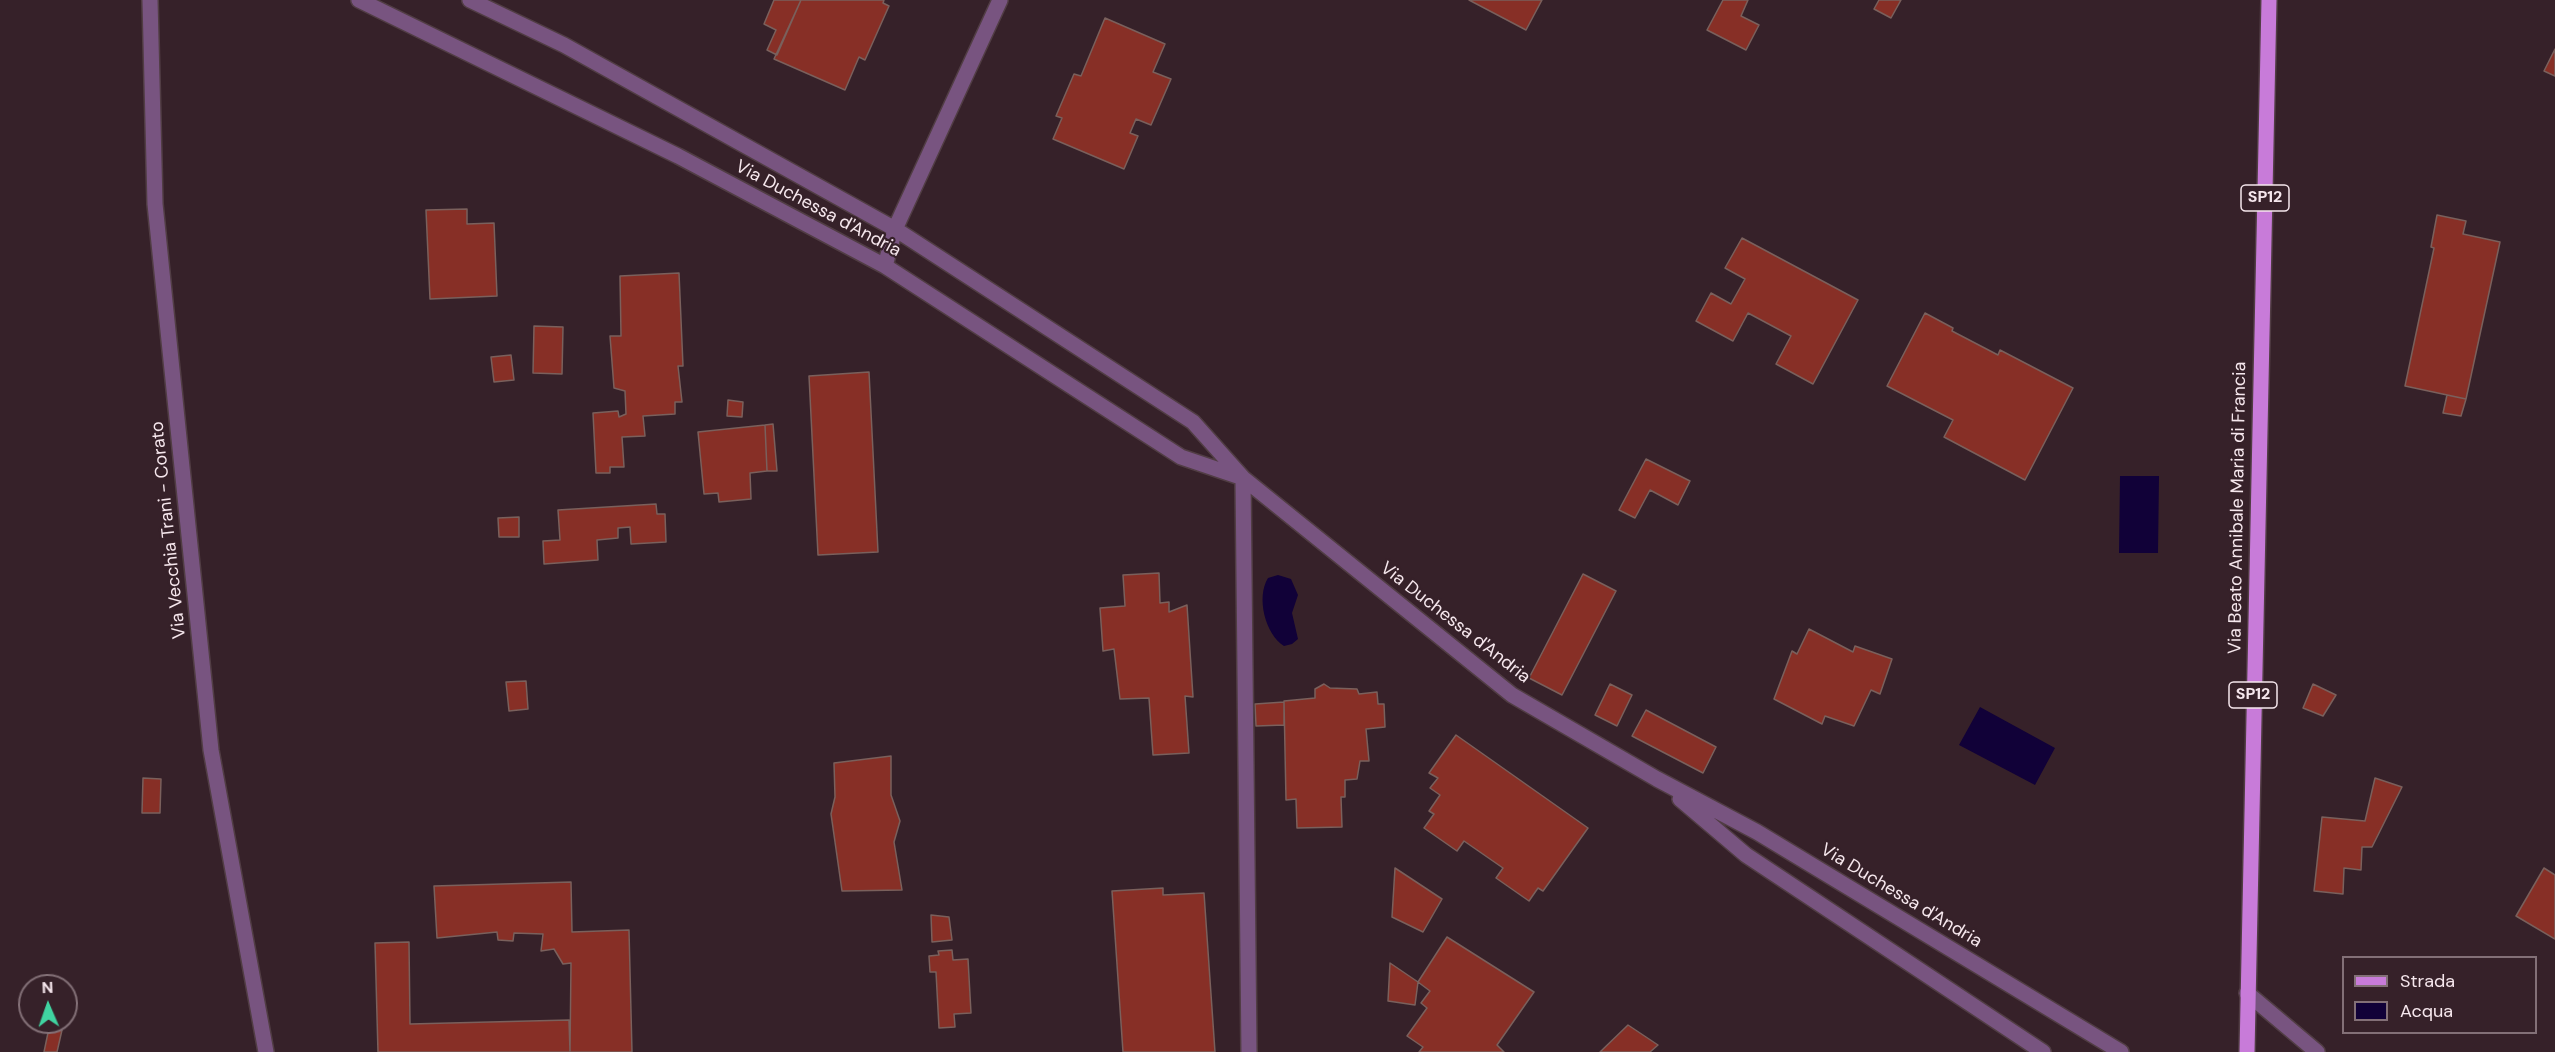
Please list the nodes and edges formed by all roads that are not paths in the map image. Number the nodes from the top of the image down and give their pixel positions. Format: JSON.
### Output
{"nodes":[{"id":1,"x":150,"y":0,"type":"edge"},
{"id":2,"x":359,"y":0,"type":"edge"},
{"id":3,"x":470,"y":0,"type":"edge"},
{"id":4,"x":1000,"y":0,"type":"edge"},
{"id":5,"x":2269,"y":0,"type":"edge"},
{"id":6,"x":895,"y":228,"type":"junction"},
{"id":7,"x":885,"y":266,"type":"junction"},
{"id":8,"x":1243,"y":478,"type":"junction"},
{"id":9,"x":1658,"y":779,"type":"junction"},
{"id":10,"x":2247,"y":993,"type":"junction"},
{"id":11,"x":266,"y":1052,"type":"edge"},
{"id":12,"x":1249,"y":1052,"type":"edge"},
{"id":13,"x":2043,"y":1052,"type":"edge"},
{"id":14,"x":2121,"y":1052,"type":"edge"},
{"id":15,"x":2247,"y":1052,"type":"edge"},
{"id":16,"x":2317,"y":1052,"type":"edge"}],
"edges":[{"from":1,"to":11,"type":"street","name":"Via Vecchia Trani - Corato"},
{"from":2,"to":7,"type":"street","name":"Via Duchessa d'Andria"},
{"from":3,"to":6,"type":"street","name":"Via Duchessa d'Andria"},
{"from":4,"to":6,"type":"street"},
{"from":5,"to":10,"type":"main road","name":"Via Beato Annibale Maria di Francia","number":"SP12"},
{"from":6,"to":7,"type":"street"},
{"from":6,"to":8,"type":"street","name":"Via Duchessa d'Andria"},
{"from":7,"to":8,"type":"street","name":"Via Duchessa d'Andria"},
{"from":8,"to":9,"type":"street","name":"Via Duchessa d'Andria"},
{"from":8,"to":12,"type":"street"},
{"from":9,"to":13,"type":"street","name":"Via Duchessa d'Andria"},
{"from":9,"to":14,"type":"street","name":"Via Duchessa d'Andria"},
{"from":10,"to":15,"type":"main road","name":"Via Beato Annibale Maria di Francia","number":"SP12"},
{"from":10,"to":16,"type":"street"}]}
